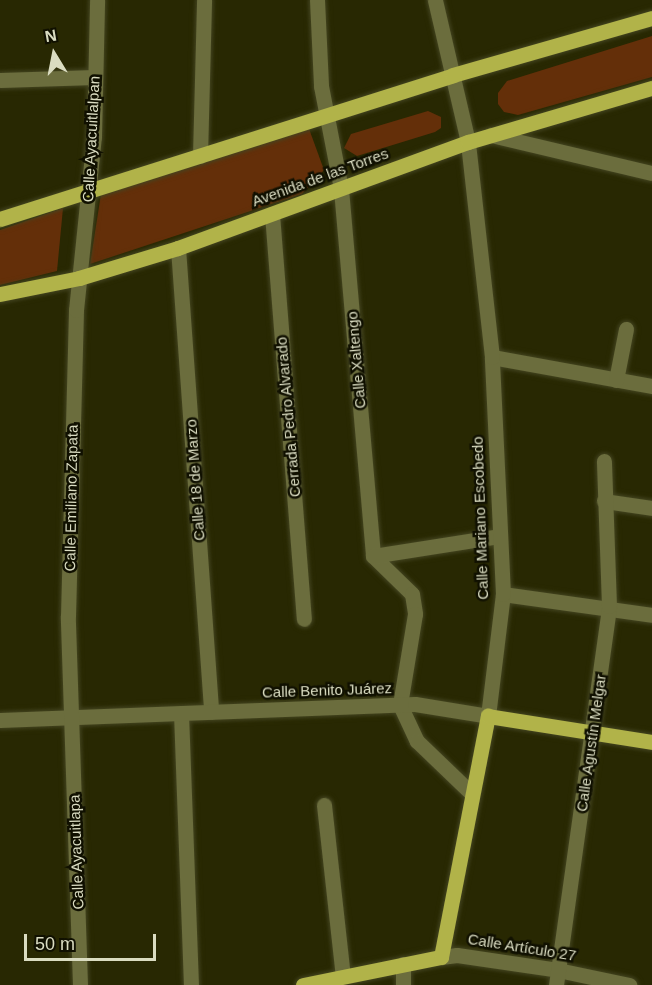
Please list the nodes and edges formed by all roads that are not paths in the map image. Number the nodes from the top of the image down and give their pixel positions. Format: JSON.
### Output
{"nodes":[{"id":1,"x":97,"y":0,"type":"edge"},
{"id":2,"x":204,"y":0,"type":"edge"},
{"id":3,"x":317,"y":0,"type":"edge"},
{"id":4,"x":438,"y":3,"type":"edge"},
{"id":5,"x":652,"y":18,"type":"edge"},
{"id":6,"x":453,"y":75,"type":"junction"},
{"id":7,"x":95,"y":77,"type":"junction"},
{"id":8,"x":0,"y":80,"type":"edge"},
{"id":9,"x":652,"y":88,"type":"edge"},
{"id":10,"x":327,"y":115,"type":"junction"},
{"id":11,"x":491,"y":135,"type":"junction"},
{"id":12,"x":468,"y":142,"type":"junction"},
{"id":13,"x":200,"y":156,"type":"junction"},
{"id":14,"x":652,"y":173,"type":"edge"},
{"id":15,"x":341,"y":189,"type":"junction"},
{"id":16,"x":88,"y":191,"type":"junction"},
{"id":17,"x":272,"y":214,"type":"junction"},
{"id":18,"x":0,"y":219,"type":"edge"},
{"id":19,"x":178,"y":248,"type":"junction"},
{"id":20,"x":80,"y":278,"type":"junction"},
{"id":21,"x":16,"y":291,"type":"junction"},
{"id":22,"x":0,"y":294,"type":"edge"},
{"id":23,"x":0,"y":302,"type":"edge"},
{"id":24,"x":626,"y":330,"type":"dead end"},
{"id":25,"x":492,"y":357,"type":"junction"},
{"id":26,"x":616,"y":380,"type":"junction"},
{"id":27,"x":652,"y":386,"type":"edge"},
{"id":28,"x":604,"y":460,"type":"dead end"},
{"id":29,"x":604,"y":501,"type":"junction"},
{"id":30,"x":652,"y":508,"type":"edge"},
{"id":31,"x":499,"y":536,"type":"junction"},
{"id":32,"x":373,"y":556,"type":"junction"},
{"id":33,"x":503,"y":594,"type":"junction"},
{"id":34,"x":609,"y":606,"type":"junction"},
{"id":35,"x":652,"y":615,"type":"edge"},
{"id":36,"x":304,"y":619,"type":"dead end"},
{"id":37,"x":400,"y":705,"type":"junction"},
{"id":38,"x":211,"y":712,"type":"junction"},
{"id":39,"x":181,"y":713,"type":"junction"},
{"id":40,"x":488,"y":716,"type":"junction"},
{"id":41,"x":71,"y":718,"type":"junction"},
{"id":42,"x":0,"y":720,"type":"edge"},
{"id":43,"x":593,"y":733,"type":"junction"},
{"id":44,"x":652,"y":742,"type":"edge"},
{"id":45,"x":472,"y":794,"type":"junction"},
{"id":46,"x":324,"y":805,"type":"dead end"},
{"id":47,"x":441,"y":957,"type":"junction"},
{"id":48,"x":403,"y":964,"type":"junction"},
{"id":49,"x":342,"y":976,"type":"junction"},
{"id":50,"x":557,"y":977,"type":"edge"},
{"id":51,"x":80,"y":985,"type":"edge"},
{"id":52,"x":191,"y":985,"type":"edge"},
{"id":53,"x":303,"y":985,"type":"edge"},
{"id":54,"x":403,"y":985,"type":"edge"},
{"id":55,"x":629,"y":985,"type":"edge"}],
"edges":[{"from":1,"to":7,"type":"street","name":"Calle Ayacuitlalpan"},
{"from":2,"to":13,"type":"street"},
{"from":3,"to":10,"type":"street","name":"Calle Xaltengo"},
{"from":4,"to":6,"type":"street","name":"Calle Mariano Escobedo"},
{"from":5,"to":6,"type":"main road"},
{"from":6,"to":10,"type":"main road"},
{"from":6,"to":12,"type":"street","name":"Calle Mariano Escobedo"},
{"from":7,"to":8,"type":"street"},
{"from":7,"to":16,"type":"street","name":"Calle Ayacuitlalpan"},
{"from":9,"to":11,"type":"main road","name":"Avenida de las Torres"},
{"from":10,"to":13,"type":"main road"},
{"from":10,"to":15,"type":"street","name":"Calle Xaltengo"},
{"from":11,"to":12,"type":"main road","name":"Avenida de las Torres"},
{"from":11,"to":14,"type":"street"},
{"from":12,"to":15,"type":"main road","name":"Avenida de las Torres"},
{"from":12,"to":25,"type":"street","name":"Calle Mariano Escobedo"},
{"from":13,"to":16,"type":"main road"},
{"from":15,"to":17,"type":"main road","name":"Avenida de las Torres"},
{"from":15,"to":32,"type":"street","name":"Calle Xaltengo"},
{"from":16,"to":18,"type":"main road"},
{"from":16,"to":20,"type":"street","name":"Calle Ayacuitlalpan"},
{"from":17,"to":19,"type":"main road","name":"Avenida de las Torres"},
{"from":17,"to":36,"type":"street","name":"Cerrada Pedro Alvarado"},
{"from":19,"to":20,"type":"main road","name":"Avenida de las Torres"},
{"from":19,"to":38,"type":"street","name":"Calle 18 de Marzo"},
{"from":20,"to":21,"type":"main road","name":"Avenida de las Torres"},
{"from":20,"to":41,"type":"street","name":"Calle Emiliano Zapata"},
{"from":21,"to":22,"type":"main road","name":"Avenida de las Torres"},
{"from":21,"to":23,"type":"street"},
{"from":24,"to":26,"type":"street"},
{"from":25,"to":26,"type":"street"},
{"from":25,"to":31,"type":"street","name":"Calle Mariano Escobedo"},
{"from":26,"to":27,"type":"street"},
{"from":28,"to":29,"type":"street","name":"Calle Agustín Melgar"},
{"from":29,"to":30,"type":"street"},
{"from":29,"to":34,"type":"street","name":"Calle Agustín Melgar"},
{"from":31,"to":32,"type":"street"},
{"from":31,"to":33,"type":"street","name":"Calle Mariano Escobedo"},
{"from":32,"to":37,"type":"street"},
{"from":33,"to":34,"type":"street"},
{"from":33,"to":40,"type":"street","name":"Calle Mariano Escobedo"},
{"from":34,"to":35,"type":"street"},
{"from":34,"to":43,"type":"street","name":"Calle Agustín Melgar"},
{"from":37,"to":38,"type":"street","name":"Calle Benito Juárez"},
{"from":37,"to":40,"type":"street","name":"Calle Benito Juárez"},
{"from":37,"to":45,"type":"street"},
{"from":38,"to":39,"type":"street","name":"Calle Benito Juárez"},
{"from":39,"to":41,"type":"street","name":"Calle Benito Juárez"},
{"from":39,"to":52,"type":"street"},
{"from":40,"to":43,"type":"main road","name":"Calle Benito Juárez"},
{"from":40,"to":45,"type":"main road","name":"Calle Mariano Escobedo"},
{"from":41,"to":42,"type":"street","name":"Calle Benito Juárez"},
{"from":41,"to":51,"type":"street","name":"Calle Ayacuitlapa"},
{"from":43,"to":44,"type":"main road","name":"Calle Benito Juárez"},
{"from":43,"to":50,"type":"street","name":"Calle Agustín Melgar"},
{"from":45,"to":47,"type":"main road","name":"Calle Mariano Escobedo"},
{"from":46,"to":49,"type":"street"},
{"from":47,"to":48,"type":"main road","name":"Calle Artículo 27"},
{"from":47,"to":50,"type":"street","name":"Calle Artículo 27"},
{"from":48,"to":49,"type":"main road","name":"Calle Artículo 27"},
{"from":48,"to":54,"type":"street"},
{"from":49,"to":53,"type":"main road","name":"Calle Artículo 27"},
{"from":50,"to":55,"type":"street","name":"Calle Artículo 27"}]}
